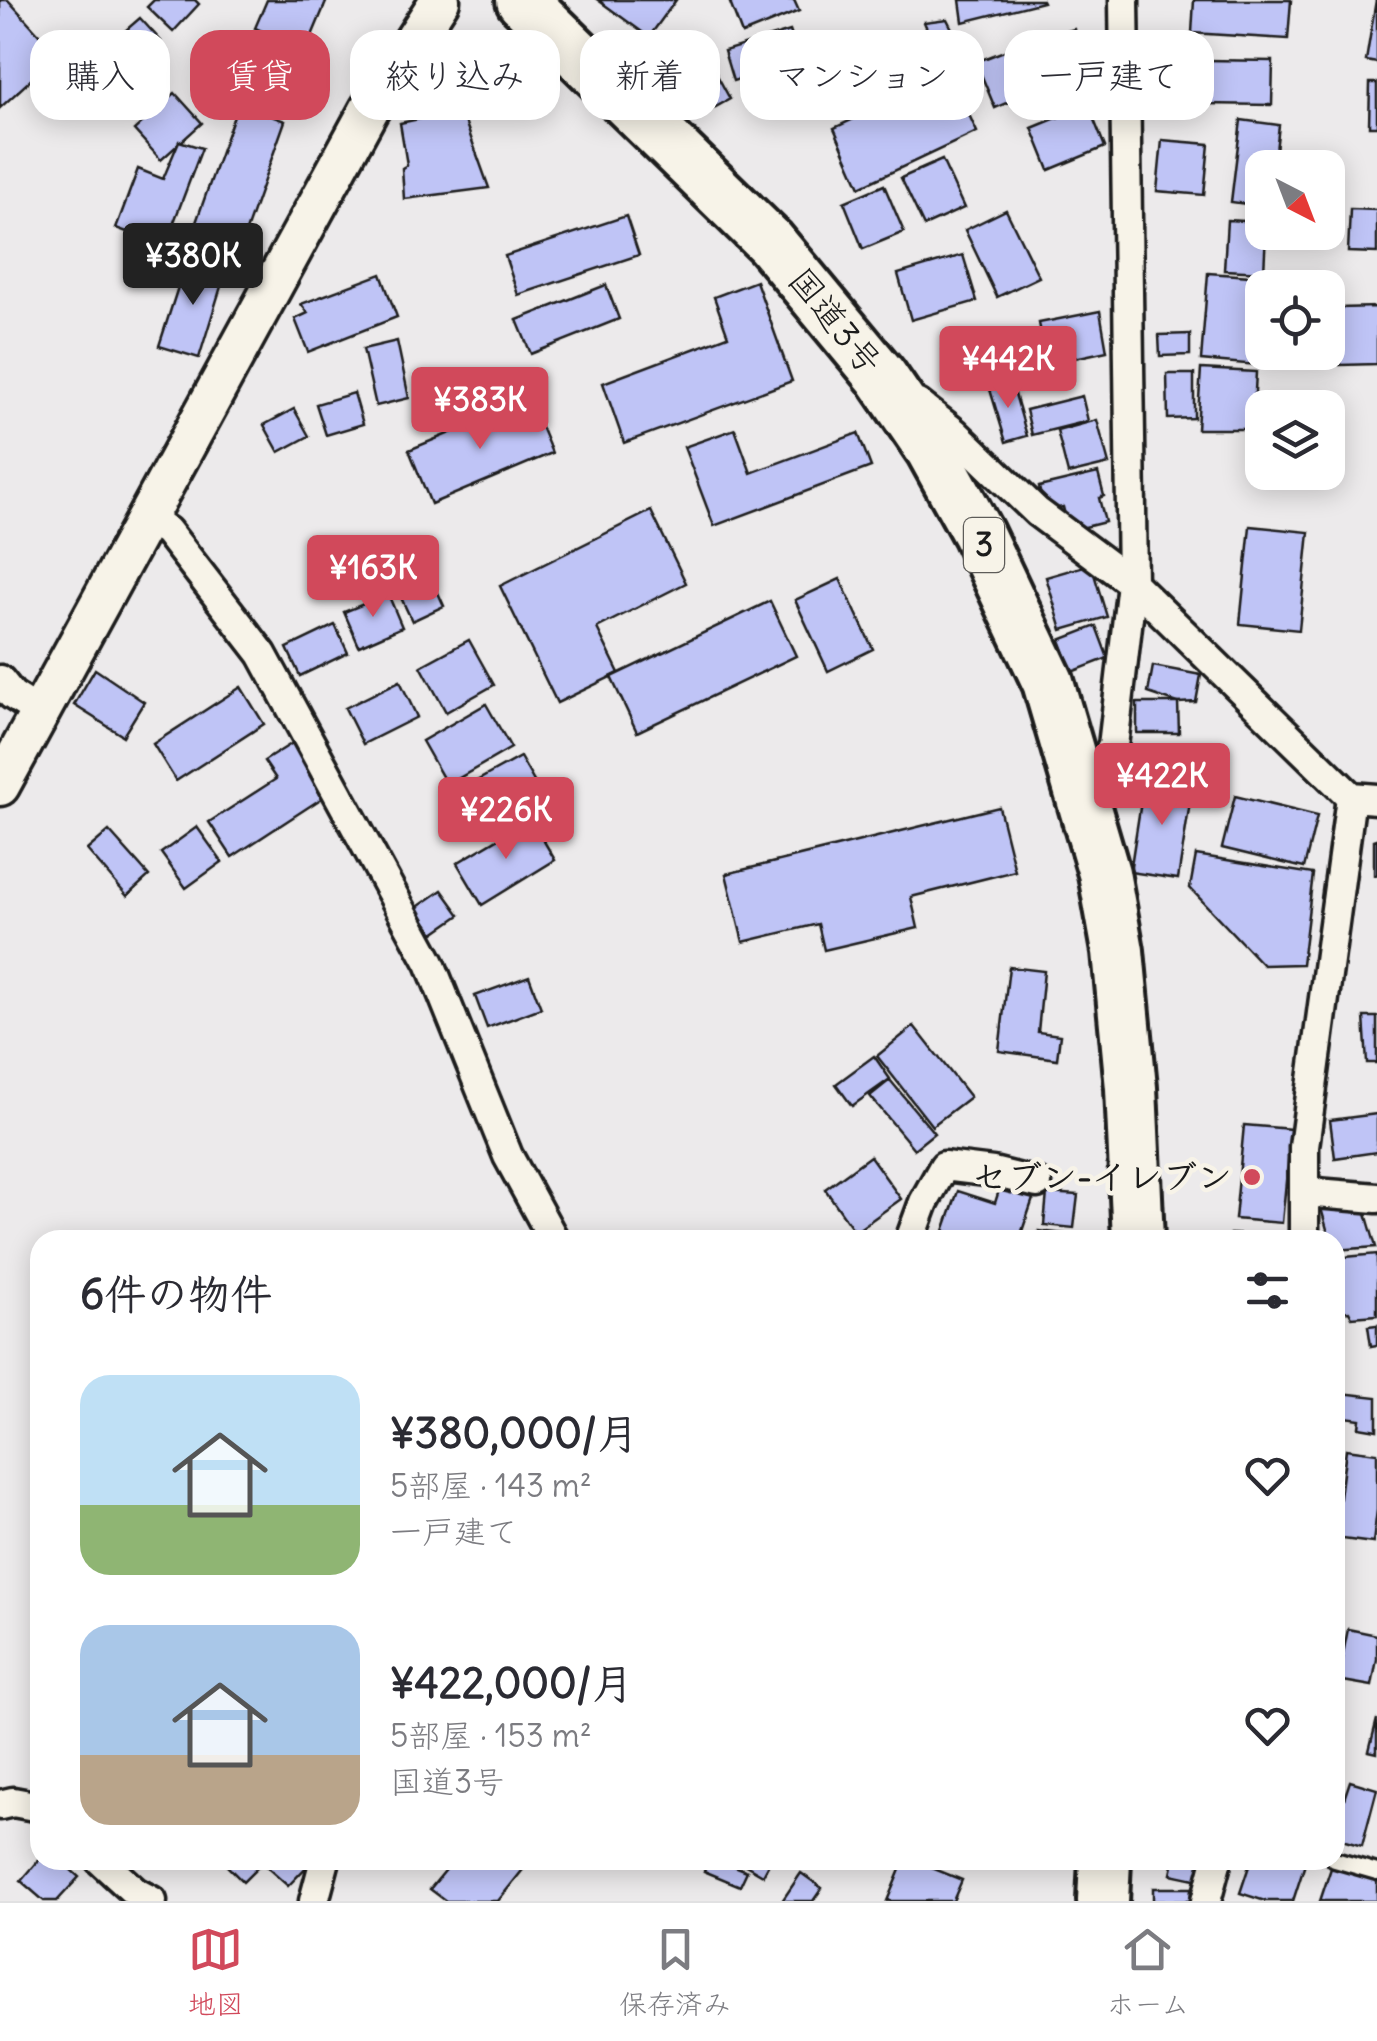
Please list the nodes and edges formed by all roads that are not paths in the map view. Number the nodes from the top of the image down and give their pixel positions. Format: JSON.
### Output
{"nodes":[{"id":1,"x":440,"y":0,"type":"edge"},
{"id":2,"x":522,"y":0,"type":"edge"},
{"id":3,"x":1124,"y":0,"type":"edge"},
{"id":4,"x":881,"y":376,"type":"junction"},
{"id":5,"x":146,"y":517,"type":"junction"},
{"id":6,"x":1132,"y":583,"type":"junction"},
{"id":7,"x":0,"y":680,"type":"edge"},
{"id":8,"x":40,"y":712,"type":"junction"},
{"id":9,"x":0,"y":786,"type":"edge"},
{"id":10,"x":1364,"y":798,"type":"edge"},
{"id":11,"x":1082,"y":804,"type":"junction"},
{"id":12,"x":1037,"y":1183,"type":"dead end"},
{"id":13,"x":1304,"y":1192,"type":"junction"},
{"id":14,"x":1377,"y":1198,"type":"edge"},
{"id":15,"x":549,"y":1230,"type":"edge"},
{"id":16,"x":914,"y":1230,"type":"edge"},
{"id":17,"x":1138,"y":1230,"type":"edge"},
{"id":18,"x":1304,"y":1230,"type":"edge"},
{"id":19,"x":0,"y":1805,"type":"edge"},
{"id":20,"x":30,"y":1805,"type":"edge"},
{"id":21,"x":1345,"y":1863,"type":"edge"},
{"id":22,"x":111,"y":1870,"type":"edge"},
{"id":23,"x":322,"y":1870,"type":"edge"},
{"id":24,"x":1105,"y":1870,"type":"edge"},
{"id":25,"x":1214,"y":1870,"type":"edge"},
{"id":26,"x":1377,"y":1872,"type":"edge"},
{"id":27,"x":152,"y":1901,"type":"edge"},
{"id":28,"x":314,"y":1901,"type":"edge"},
{"id":29,"x":1103,"y":1901,"type":"edge"},
{"id":30,"x":1206,"y":1901,"type":"edge"}],
"edges":[{"from":1,"to":5,"type":"street"},
{"from":2,"to":4,"type":"highway","name":"国道3号","number":"3"},
{"from":3,"to":6,"type":"street"},
{"from":4,"to":6,"type":"street"},
{"from":4,"to":11,"type":"highway","name":"国道3号","number":"3"},
{"from":5,"to":8,"type":"street"},
{"from":5,"to":15,"type":"street"},
{"from":6,"to":10,"type":"street"},
{"from":6,"to":11,"type":"street"},
{"from":7,"to":8,"type":"street"},
{"from":8,"to":9,"type":"street"},
{"from":10,"to":13,"type":"street"},
{"from":11,"to":17,"type":"highway","name":"国道3号","number":"3"},
{"from":12,"to":16,"type":"street"},
{"from":13,"to":14,"type":"street"},
{"from":13,"to":18,"type":"street"},
{"from":19,"to":20,"type":"street"},
{"from":21,"to":26,"type":"lane"},
{"from":22,"to":27,"type":"street"},
{"from":23,"to":28,"type":"street"},
{"from":24,"to":29,"type":"highway"},
{"from":25,"to":30,"type":"street"}]}
